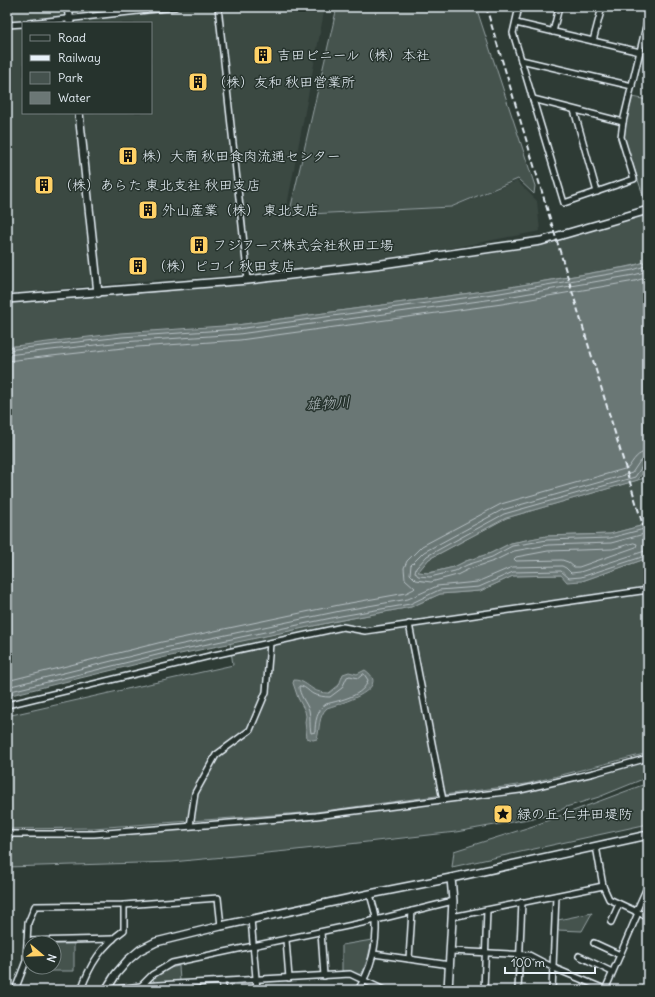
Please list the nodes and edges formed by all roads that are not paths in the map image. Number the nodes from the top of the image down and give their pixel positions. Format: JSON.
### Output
{"nodes":[{"id":1,"x":68,"y":7,"type":"edge"},
{"id":2,"x":175,"y":7,"type":"edge"},
{"id":3,"x":218,"y":7,"type":"edge"},
{"id":4,"x":519,"y":7,"type":"edge"},
{"id":5,"x":559,"y":7,"type":"edge"},
{"id":6,"x":602,"y":7,"type":"edge"},
{"id":7,"x":648,"y":18,"type":"edge"},
{"id":8,"x":70,"y":21,"type":"edge"},
{"id":9,"x":50,"y":22,"type":"edge"},
{"id":10,"x":516,"y":22,"type":"junction"},
{"id":11,"x":22,"y":24,"type":"edge"},
{"id":12,"x":7,"y":25,"type":"edge"},
{"id":13,"x":553,"y":32,"type":"junction"},
{"id":14,"x":593,"y":41,"type":"junction"},
{"id":15,"x":640,"y":52,"type":"junction"},
{"id":16,"x":521,"y":60,"type":"junction"},
{"id":17,"x":632,"y":86,"type":"junction"},
{"id":18,"x":533,"y":99,"type":"junction"},
{"id":19,"x":574,"y":110,"type":"junction"},
{"id":20,"x":79,"y":114,"type":"edge"},
{"id":21,"x":623,"y":122,"type":"junction"},
{"id":22,"x":597,"y":192,"type":"junction"},
{"id":23,"x":648,"y":210,"type":"edge"},
{"id":24,"x":248,"y":280,"type":"junction"},
{"id":25,"x":98,"y":293,"type":"junction"},
{"id":26,"x":7,"y":299,"type":"edge"},
{"id":27,"x":648,"y":590,"type":"edge"},
{"id":28,"x":409,"y":624,"type":"junction"},
{"id":29,"x":270,"y":643,"type":"junction"},
{"id":30,"x":7,"y":705,"type":"edge"},
{"id":31,"x":648,"y":758,"type":"edge"},
{"id":32,"x":443,"y":800,"type":"junction"},
{"id":33,"x":190,"y":826,"type":"junction"},
{"id":34,"x":7,"y":834,"type":"edge"},
{"id":35,"x":648,"y":835,"type":"edge"},
{"id":36,"x":596,"y":846,"type":"junction"},
{"id":37,"x":451,"y":878,"type":"junction"},
{"id":38,"x":648,"y":885,"type":"edge"},
{"id":39,"x":603,"y":886,"type":"junction"},
{"id":40,"x":370,"y":894,"type":"junction"},
{"id":41,"x":556,"y":896,"type":"junction"},
{"id":42,"x":453,"y":901,"type":"junction"},
{"id":43,"x":522,"y":902,"type":"junction"},
{"id":44,"x":619,"y":904,"type":"junction"},
{"id":45,"x":124,"y":905,"type":"junction"},
{"id":46,"x":487,"y":910,"type":"junction"},
{"id":47,"x":412,"y":911,"type":"junction"},
{"id":48,"x":637,"y":912,"type":"junction"},
{"id":49,"x":452,"y":917,"type":"junction"},
{"id":50,"x":648,"y":917,"type":"edge"},
{"id":51,"x":252,"y":919,"type":"junction"},
{"id":52,"x":376,"y":920,"type":"junction"},
{"id":53,"x":611,"y":922,"type":"dead end"},
{"id":54,"x":221,"y":926,"type":"junction"},
{"id":55,"x":321,"y":932,"type":"junction"},
{"id":56,"x":27,"y":935,"type":"edge"},
{"id":57,"x":113,"y":939,"type":"junction"},
{"id":58,"x":62,"y":940,"type":"edge"},
{"id":59,"x":286,"y":940,"type":"junction"},
{"id":60,"x":594,"y":943,"type":"dead end"},
{"id":61,"x":253,"y":947,"type":"junction"},
{"id":62,"x":451,"y":951,"type":"junction"},
{"id":63,"x":486,"y":953,"type":"junction"},
{"id":64,"x":374,"y":954,"type":"junction"},
{"id":65,"x":520,"y":954,"type":"junction"},
{"id":66,"x":620,"y":955,"type":"junction"},
{"id":67,"x":579,"y":956,"type":"dead end"},
{"id":68,"x":409,"y":959,"type":"junction"},
{"id":69,"x":450,"y":965,"type":"junction"},
{"id":70,"x":554,"y":968,"type":"junction"},
{"id":71,"x":22,"y":972,"type":"edge"},
{"id":72,"x":612,"y":972,"type":"junction"},
{"id":73,"x":324,"y":976,"type":"junction"},
{"id":74,"x":289,"y":978,"type":"junction"},
{"id":75,"x":256,"y":980,"type":"junction"},
{"id":76,"x":364,"y":981,"type":"junction"},
{"id":77,"x":222,"y":982,"type":"junction"},
{"id":78,"x":648,"y":983,"type":"edge"},
{"id":79,"x":188,"y":984,"type":"junction"},
{"id":80,"x":141,"y":986,"type":"junction"},
{"id":81,"x":15,"y":990,"type":"edge"},
{"id":82,"x":82,"y":990,"type":"edge"},
{"id":83,"x":108,"y":990,"type":"edge"},
{"id":84,"x":188,"y":990,"type":"edge"},
{"id":85,"x":222,"y":990,"type":"edge"},
{"id":86,"x":257,"y":990,"type":"edge"},
{"id":87,"x":358,"y":990,"type":"edge"},
{"id":88,"x":384,"y":990,"type":"edge"},
{"id":89,"x":448,"y":990,"type":"edge"},
{"id":90,"x":484,"y":990,"type":"edge"},
{"id":91,"x":518,"y":990,"type":"edge"},
{"id":92,"x":552,"y":990,"type":"edge"},
{"id":93,"x":606,"y":990,"type":"edge"},
{"id":94,"x":645,"y":990,"type":"edge"}],
"edges":[{"from":1,"to":8,"type":"street"},
{"from":2,"to":8,"type":"street"},
{"from":3,"to":24,"type":"street"},
{"from":4,"to":10,"type":"street"},
{"from":5,"to":13,"type":"street"},
{"from":6,"to":14,"type":"street"},
{"from":7,"to":15,"type":"street"},
{"from":8,"to":9,"type":"street"},
{"from":10,"to":13,"type":"street"},
{"from":10,"to":16,"type":"street"},
{"from":11,"to":12,"type":"street"},
{"from":13,"to":14,"type":"street"},
{"from":14,"to":15,"type":"street"},
{"from":15,"to":17,"type":"street"},
{"from":16,"to":17,"type":"street"},
{"from":16,"to":18,"type":"street"},
{"from":17,"to":21,"type":"street"},
{"from":18,"to":19,"type":"street"},
{"from":18,"to":22,"type":"street"},
{"from":19,"to":21,"type":"street"},
{"from":19,"to":22,"type":"street"},
{"from":20,"to":25,"type":"street"},
{"from":21,"to":22,"type":"street"},
{"from":23,"to":24,"type":"street"},
{"from":24,"to":25,"type":"street"},
{"from":25,"to":26,"type":"street"},
{"from":27,"to":28,"type":"street"},
{"from":28,"to":29,"type":"street"},
{"from":28,"to":32,"type":"street"},
{"from":29,"to":30,"type":"street"},
{"from":29,"to":33,"type":"street"},
{"from":31,"to":32,"type":"street"},
{"from":32,"to":33,"type":"street"},
{"from":33,"to":34,"type":"street"},
{"from":35,"to":36,"type":"street"},
{"from":36,"to":37,"type":"street"},
{"from":36,"to":39,"type":"street"},
{"from":37,"to":40,"type":"street"},
{"from":37,"to":42,"type":"street"},
{"from":38,"to":48,"type":"street"},
{"from":39,"to":41,"type":"street"},
{"from":39,"to":44,"type":"street"},
{"from":40,"to":51,"type":"street"},
{"from":40,"to":52,"type":"street"},
{"from":41,"to":43,"type":"street"},
{"from":41,"to":70,"type":"street"},
{"from":42,"to":47,"type":"street"},
{"from":42,"to":49,"type":"street"},
{"from":43,"to":46,"type":"street"},
{"from":43,"to":65,"type":"street"},
{"from":44,"to":48,"type":"street"},
{"from":44,"to":53,"type":"street"},
{"from":45,"to":54,"type":"street"},
{"from":45,"to":56,"type":"street"},
{"from":45,"to":57,"type":"street"},
{"from":46,"to":49,"type":"street"},
{"from":46,"to":63,"type":"street"},
{"from":47,"to":52,"type":"street"},
{"from":47,"to":68,"type":"street"},
{"from":48,"to":50,"type":"street"},
{"from":48,"to":66,"type":"street"},
{"from":49,"to":62,"type":"street"},
{"from":51,"to":54,"type":"street"},
{"from":51,"to":61,"type":"street"},
{"from":52,"to":55,"type":"street"},
{"from":52,"to":64,"type":"street"},
{"from":54,"to":83,"type":"street"},
{"from":55,"to":59,"type":"street"},
{"from":55,"to":73,"type":"street"},
{"from":57,"to":58,"type":"street"},
{"from":57,"to":82,"type":"street"},
{"from":59,"to":61,"type":"street"},
{"from":59,"to":74,"type":"street"},
{"from":60,"to":66,"type":"street"},
{"from":61,"to":75,"type":"street"},
{"from":61,"to":80,"type":"street"},
{"from":62,"to":63,"type":"street"},
{"from":62,"to":69,"type":"street"},
{"from":63,"to":65,"type":"street"},
{"from":63,"to":90,"type":"street"},
{"from":64,"to":68,"type":"street"},
{"from":64,"to":76,"type":"street"},
{"from":65,"to":70,"type":"street"},
{"from":65,"to":91,"type":"street"},
{"from":66,"to":72,"type":"street"},
{"from":67,"to":72,"type":"street"},
{"from":68,"to":69,"type":"street"},
{"from":69,"to":89,"type":"street"},
{"from":70,"to":92,"type":"street"},
{"from":70,"to":93,"type":"street"},
{"from":71,"to":81,"type":"street"},
{"from":72,"to":93,"type":"street"},
{"from":73,"to":74,"type":"street"},
{"from":73,"to":76,"type":"street"},
{"from":74,"to":75,"type":"street"},
{"from":75,"to":77,"type":"street"},
{"from":75,"to":86,"type":"street"},
{"from":76,"to":87,"type":"street"},
{"from":76,"to":88,"type":"street"},
{"from":77,"to":79,"type":"street"},
{"from":77,"to":85,"type":"street"},
{"from":78,"to":94,"type":"street"},
{"from":79,"to":80,"type":"street"},
{"from":79,"to":84,"type":"street"},
{"from":80,"to":83,"type":"street"}]}
